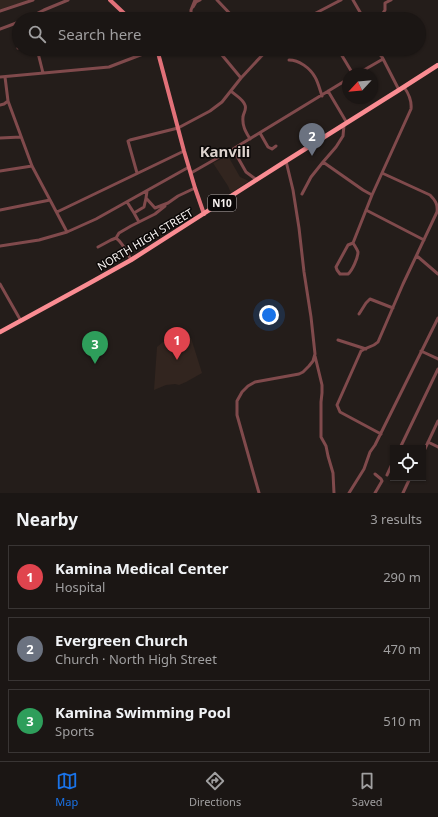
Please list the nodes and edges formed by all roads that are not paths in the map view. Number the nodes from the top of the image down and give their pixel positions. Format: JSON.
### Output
{"nodes":[{"id":1,"x":33,"y":0,"type":"edge"},
{"id":2,"x":68,"y":0,"type":"edge"},
{"id":3,"x":110,"y":0,"type":"edge"},
{"id":4,"x":195,"y":0,"type":"edge"},
{"id":5,"x":200,"y":0,"type":"edge"},
{"id":6,"x":217,"y":0,"type":"edge"},
{"id":7,"x":341,"y":0,"type":"edge"},
{"id":8,"x":353,"y":0,"type":"edge"},
{"id":9,"x":391,"y":0,"type":"edge"},
{"id":10,"x":191,"y":10,"type":"joint"},
{"id":11,"x":0,"y":11,"type":"edge"},
{"id":12,"x":40,"y":12,"type":"edge"},
{"id":13,"x":121,"y":12,"type":"edge"},
{"id":14,"x":228,"y":12,"type":"edge"},
{"id":15,"x":318,"y":12,"type":"edge"},
{"id":16,"x":360,"y":12,"type":"edge"},
{"id":17,"x":384,"y":12,"type":"edge"},
{"id":18,"x":12,"y":25,"type":"edge"},
{"id":19,"x":0,"y":29,"type":"edge"},
{"id":20,"x":39,"y":56,"type":"edge"},
{"id":21,"x":138,"y":56,"type":"edge"},
{"id":22,"x":159,"y":56,"type":"edge"},
{"id":23,"x":223,"y":56,"type":"edge"},
{"id":24,"x":262,"y":56,"type":"edge"},
{"id":25,"x":342,"y":56,"type":"edge"},
{"id":26,"x":382,"y":57,"type":"joint"},
{"id":27,"x":288,"y":60,"type":"dead end"},
{"id":28,"x":438,"y":65,"type":"edge"},
{"id":29,"x":349,"y":68,"type":"edge"},
{"id":30,"x":366,"y":68,"type":"edge"},
{"id":31,"x":43,"y":73,"type":"junction"},
{"id":32,"x":0,"y":77,"type":"edge"},
{"id":33,"x":5,"y":77,"type":"junction"},
{"id":34,"x":242,"y":78,"type":"junction"},
{"id":35,"x":342,"y":83,"type":"edge"},
{"id":36,"x":404,"y":87,"type":"junction"},
{"id":37,"x":399,"y":90,"type":"junction"},
{"id":38,"x":231,"y":91,"type":"junction"},
{"id":39,"x":328,"y":91,"type":"junction"},
{"id":40,"x":322,"y":96,"type":"junction"},
{"id":41,"x":8,"y":101,"type":"junction"},
{"id":42,"x":0,"y":106,"type":"edge"},
{"id":43,"x":345,"y":124,"type":"junction"},
{"id":44,"x":178,"y":128,"type":"junction"},
{"id":45,"x":260,"y":133,"type":"junction"},
{"id":46,"x":21,"y":137,"type":"junction"},
{"id":47,"x":0,"y":138,"type":"edge"},
{"id":48,"x":250,"y":139,"type":"junction"},
{"id":49,"x":276,"y":146,"type":"dead end"},
{"id":50,"x":233,"y":149,"type":"junction"},
{"id":51,"x":184,"y":151,"type":"junction"},
{"id":52,"x":286,"y":161,"type":"junction"},
{"id":53,"x":323,"y":162,"type":"junction"},
{"id":54,"x":32,"y":166,"type":"junction"},
{"id":55,"x":189,"y":167,"type":"junction"},
{"id":56,"x":0,"y":171,"type":"edge"},
{"id":57,"x":137,"y":173,"type":"junction"},
{"id":58,"x":191,"y":173,"type":"junction"},
{"id":59,"x":382,"y":173,"type":"junction"},
{"id":60,"x":257,"y":180,"type":"junction"},
{"id":61,"x":195,"y":188,"type":"junction"},
{"id":62,"x":147,"y":191,"type":"junction"},
{"id":63,"x":302,"y":194,"type":"dead end"},
{"id":64,"x":372,"y":195,"type":"junction"},
{"id":65,"x":146,"y":198,"type":"junction"},
{"id":66,"x":50,"y":200,"type":"junction"},
{"id":67,"x":127,"y":202,"type":"junction"},
{"id":68,"x":168,"y":203,"type":"junction"},
{"id":69,"x":0,"y":210,"type":"edge"},
{"id":70,"x":366,"y":210,"type":"junction"},
{"id":71,"x":57,"y":212,"type":"junction"},
{"id":72,"x":134,"y":213,"type":"junction"},
{"id":73,"x":204,"y":214,"type":"junction"},
{"id":74,"x":139,"y":222,"type":"junction"},
{"id":75,"x":67,"y":232,"type":"junction"},
{"id":76,"x":116,"y":238,"type":"junction"},
{"id":77,"x":424,"y":240,"type":"junction"},
{"id":78,"x":353,"y":243,"type":"junction"},
{"id":79,"x":0,"y":246,"type":"edge"},
{"id":80,"x":98,"y":247,"type":"dead end"},
{"id":81,"x":417,"y":256,"type":"junction"},
{"id":82,"x":131,"y":260,"type":"junction"},
{"id":83,"x":438,"y":274,"type":"edge"},
{"id":84,"x":0,"y":284,"type":"edge"},
{"id":85,"x":393,"y":308,"type":"junction"},
{"id":86,"x":359,"y":314,"type":"dead end"},
{"id":87,"x":438,"y":318,"type":"edge"},
{"id":88,"x":21,"y":321,"type":"junction"},
{"id":89,"x":0,"y":332,"type":"edge"},
{"id":90,"x":338,"y":340,"type":"dead end"},
{"id":91,"x":366,"y":348,"type":"junction"},
{"id":92,"x":422,"y":351,"type":"junction"},
{"id":93,"x":315,"y":354,"type":"junction"},
{"id":94,"x":438,"y":359,"type":"edge"},
{"id":95,"x":438,"y":369,"type":"edge"},
{"id":96,"x":438,"y":421,"type":"edge"},
{"id":97,"x":381,"y":434,"type":"junction"},
{"id":98,"x":428,"y":442,"type":"junction"},
{"id":99,"x":401,"y":445,"type":"edge"},
{"id":100,"x":426,"y":446,"type":"edge"},
{"id":101,"x":438,"y":447,"type":"edge"},
{"id":102,"x":390,"y":468,"type":"edge"},
{"id":103,"x":375,"y":474,"type":"dead end"},
{"id":104,"x":387,"y":474,"type":"dead end"},
{"id":105,"x":409,"y":481,"type":"edge"},
{"id":106,"x":259,"y":493,"type":"edge"},
{"id":107,"x":334,"y":493,"type":"edge"},
{"id":108,"x":349,"y":493,"type":"edge"},
{"id":109,"x":375,"y":493,"type":"edge"},
{"id":110,"x":403,"y":493,"type":"edge"}],
"edges":[{"from":1,"to":11,"type":"street"},
{"from":2,"to":12,"type":"street"},
{"from":3,"to":13,"type":"main road"},
{"from":4,"to":10,"type":"street"},
{"from":5,"to":10,"type":"street"},
{"from":6,"to":14,"type":"street"},
{"from":7,"to":15,"type":"street"},
{"from":8,"to":16,"type":"street"},
{"from":9,"to":17,"type":"street"},
{"from":18,"to":19,"type":"street"},
{"from":20,"to":31,"type":"street"},
{"from":21,"to":31,"type":"street"},
{"from":22,"to":44,"type":"main road"},
{"from":23,"to":34,"type":"street"},
{"from":24,"to":34,"type":"street"},
{"from":25,"to":29,"type":"street"},
{"from":26,"to":30,"type":"street"},
{"from":26,"to":37,"type":"street"},
{"from":27,"to":40,"type":"street"},
{"from":28,"to":36,"type":"highway","name":"NORTH HIGH STREET","number":"N10"},
{"from":31,"to":33,"type":"street"},
{"from":32,"to":33,"type":"street"},
{"from":33,"to":41,"type":"street"},
{"from":34,"to":38,"type":"street"},
{"from":35,"to":39,"type":"street"},
{"from":36,"to":37,"type":"highway","name":"NORTH HIGH STREET","number":"N10"},
{"from":36,"to":59,"type":"street"},
{"from":37,"to":43,"type":"highway","name":"NORTH HIGH STREET","number":"N10"},
{"from":38,"to":44,"type":"street"},
{"from":38,"to":48,"type":"street"},
{"from":39,"to":40,"type":"street"},
{"from":39,"to":43,"type":"street"},
{"from":40,"to":45,"type":"street"},
{"from":41,"to":42,"type":"street"},
{"from":41,"to":46,"type":"street"},
{"from":43,"to":52,"type":"highway","name":"NORTH HIGH STREET","number":"N10"},
{"from":43,"to":53,"type":"street"},
{"from":44,"to":51,"type":"main road"},
{"from":44,"to":57,"type":"street"},
{"from":45,"to":48,"type":"street"},
{"from":45,"to":49,"type":"street"},
{"from":46,"to":47,"type":"street"},
{"from":46,"to":54,"type":"street"},
{"from":48,"to":50,"type":"street"},
{"from":50,"to":58,"type":"street"},
{"from":50,"to":60,"type":"street"},
{"from":51,"to":55,"type":"main road"},
{"from":51,"to":57,"type":"street"},
{"from":52,"to":60,"type":"highway","name":"NORTH HIGH STREET","number":"N10"},
{"from":52,"to":93,"type":"street"},
{"from":53,"to":63,"type":"street"},
{"from":53,"to":64,"type":"street"},
{"from":54,"to":56,"type":"street"},
{"from":54,"to":66,"type":"street"},
{"from":55,"to":58,"type":"main road"},
{"from":55,"to":62,"type":"street"},
{"from":57,"to":71,"type":"street"},
{"from":58,"to":61,"type":"main road"},
{"from":59,"to":64,"type":"street"},
{"from":59,"to":77,"type":"street"},
{"from":60,"to":73,"type":"highway","name":"NORTH HIGH STREET","number":"N10"},
{"from":61,"to":68,"type":"street"},
{"from":61,"to":73,"type":"main road"},
{"from":62,"to":65,"type":"street"},
{"from":62,"to":67,"type":"street"},
{"from":64,"to":70,"type":"street"},
{"from":65,"to":68,"type":"street"},
{"from":65,"to":72,"type":"street"},
{"from":66,"to":69,"type":"street"},
{"from":66,"to":71,"type":"street"},
{"from":67,"to":72,"type":"street"},
{"from":67,"to":75,"type":"street"},
{"from":68,"to":74,"type":"street"},
{"from":70,"to":77,"type":"street"},
{"from":70,"to":78,"type":"street"},
{"from":71,"to":75,"type":"street"},
{"from":72,"to":74,"type":"street"},
{"from":73,"to":82,"type":"highway","name":"NORTH HIGH STREET","number":"N10"},
{"from":74,"to":76,"type":"street"},
{"from":75,"to":79,"type":"street"},
{"from":76,"to":80,"type":"street"},
{"from":76,"to":82,"type":"street"},
{"from":77,"to":81,"type":"street"},
{"from":78,"to":78,"type":"street"},
{"from":81,"to":83,"type":"street"},
{"from":81,"to":85,"type":"street"},
{"from":82,"to":88,"type":"highway","name":"NORTH HIGH STREET","number":"N10"},
{"from":84,"to":88,"type":"street"},
{"from":85,"to":86,"type":"street"},
{"from":85,"to":91,"type":"street"},
{"from":87,"to":92,"type":"street"},
{"from":88,"to":89,"type":"highway","name":"NORTH HIGH STREET","number":"N10"},
{"from":90,"to":91,"type":"street"},
{"from":91,"to":97,"type":"street"},
{"from":92,"to":94,"type":"street"},
{"from":92,"to":97,"type":"street"},
{"from":93,"to":106,"type":"street"},
{"from":93,"to":107,"type":"street"},
{"from":95,"to":99,"type":"street"},
{"from":96,"to":98,"type":"street"},
{"from":97,"to":108,"type":"street"},
{"from":98,"to":100,"type":"street"},
{"from":98,"to":101,"type":"street"},
{"from":102,"to":104,"type":"street"},
{"from":103,"to":109,"type":"street"},
{"from":105,"to":110,"type":"street"}]}
